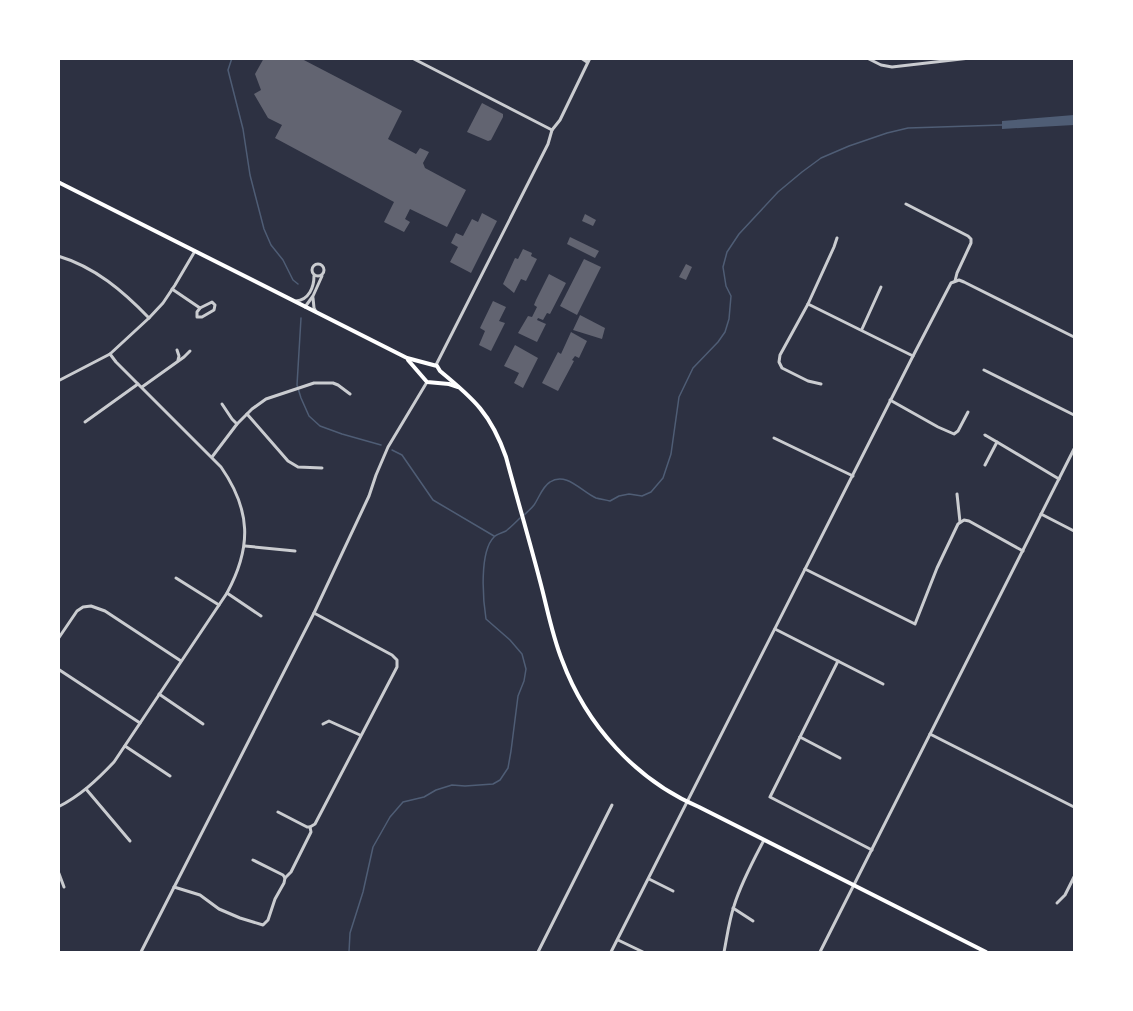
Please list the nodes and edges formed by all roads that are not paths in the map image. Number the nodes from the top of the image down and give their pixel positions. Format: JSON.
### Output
{"nodes":[{"id":1,"x":412,"y":58,"type":"edge"},
{"id":2,"x":581,"y":58,"type":"edge"},
{"id":3,"x":867,"y":58,"type":"edge"},
{"id":4,"x":970,"y":58,"type":"edge"},
{"id":5,"x":589,"y":60,"type":"edge"},
{"id":6,"x":552,"y":130,"type":"junction"},
{"id":7,"x":58,"y":182,"type":"edge"},
{"id":8,"x":906,"y":204,"type":"dead end"},
{"id":9,"x":837,"y":238,"type":"dead end"},
{"id":10,"x":195,"y":251,"type":"junction"},
{"id":11,"x":58,"y":256,"type":"edge"},
{"id":12,"x":314,"y":274,"type":"junction"},
{"id":13,"x":323,"y":275,"type":"junction"},
{"id":14,"x":957,"y":281,"type":"junction"},
{"id":15,"x":881,"y":287,"type":"dead end"},
{"id":16,"x":172,"y":290,"type":"junction"},
{"id":17,"x":314,"y":296,"type":"junction"},
{"id":18,"x":306,"y":298,"type":"junction"},
{"id":19,"x":294,"y":302,"type":"junction"},
{"id":20,"x":807,"y":304,"type":"junction"},
{"id":21,"x":304,"y":307,"type":"junction"},
{"id":22,"x":200,"y":308,"type":"junction"},
{"id":23,"x":318,"y":314,"type":"junction"},
{"id":24,"x":149,"y":318,"type":"junction"},
{"id":25,"x":862,"y":330,"type":"junction"},
{"id":26,"x":1074,"y":337,"type":"edge"},
{"id":27,"x":177,"y":350,"type":"dead end"},
{"id":28,"x":190,"y":351,"type":"dead end"},
{"id":29,"x":110,"y":354,"type":"junction"},
{"id":30,"x":913,"y":356,"type":"junction"},
{"id":31,"x":407,"y":358,"type":"junction"},
{"id":32,"x":177,"y":362,"type":"junction"},
{"id":33,"x":429,"y":364,"type":"junction"},
{"id":34,"x":436,"y":365,"type":"junction"},
{"id":35,"x":984,"y":370,"type":"dead end"},
{"id":36,"x":440,"y":371,"type":"junction"},
{"id":37,"x":422,"y":376,"type":"junction"},
{"id":38,"x":58,"y":381,"type":"edge"},
{"id":39,"x":427,"y":382,"type":"junction"},
{"id":40,"x":434,"y":383,"type":"junction"},
{"id":41,"x":821,"y":384,"type":"dead end"},
{"id":42,"x":140,"y":386,"type":"junction"},
{"id":43,"x":459,"y":387,"type":"junction"},
{"id":44,"x":350,"y":394,"type":"dead end"},
{"id":45,"x":890,"y":400,"type":"junction"},
{"id":46,"x":222,"y":404,"type":"dead end"},
{"id":47,"x":968,"y":412,"type":"dead end"},
{"id":48,"x":247,"y":414,"type":"junction"},
{"id":49,"x":1074,"y":415,"type":"edge"},
{"id":50,"x":85,"y":422,"type":"dead end"},
{"id":51,"x":237,"y":424,"type":"junction"},
{"id":52,"x":985,"y":435,"type":"dead end"},
{"id":53,"x":774,"y":438,"type":"dead end"},
{"id":54,"x":997,"y":442,"type":"junction"},
{"id":55,"x":1074,"y":449,"type":"edge"},
{"id":56,"x":212,"y":457,"type":"junction"},
{"id":57,"x":985,"y":465,"type":"dead end"},
{"id":58,"x":322,"y":468,"type":"dead end"},
{"id":59,"x":853,"y":476,"type":"junction"},
{"id":60,"x":1059,"y":479,"type":"junction"},
{"id":61,"x":957,"y":494,"type":"dead end"},
{"id":62,"x":1041,"y":514,"type":"junction"},
{"id":63,"x":960,"y":522,"type":"junction"},
{"id":64,"x":1074,"y":531,"type":"edge"},
{"id":65,"x":245,"y":546,"type":"junction"},
{"id":66,"x":295,"y":551,"type":"dead end"},
{"id":67,"x":1023,"y":551,"type":"junction"},
{"id":68,"x":805,"y":569,"type":"junction"},
{"id":69,"x":176,"y":578,"type":"dead end"},
{"id":70,"x":227,"y":593,"type":"junction"},
{"id":71,"x":219,"y":605,"type":"junction"},
{"id":72,"x":314,"y":613,"type":"junction"},
{"id":73,"x":261,"y":616,"type":"dead end"},
{"id":74,"x":776,"y":629,"type":"junction"},
{"id":75,"x":58,"y":639,"type":"edge"},
{"id":76,"x":181,"y":661,"type":"junction"},
{"id":77,"x":838,"y":661,"type":"junction"},
{"id":78,"x":58,"y":669,"type":"edge"},
{"id":79,"x":882,"y":684,"type":"dead end"},
{"id":80,"x":159,"y":694,"type":"junction"},
{"id":81,"x":140,"y":723,"type":"junction"},
{"id":82,"x":202,"y":723,"type":"dead end"},
{"id":83,"x":322,"y":724,"type":"dead end"},
{"id":84,"x":930,"y":734,"type":"junction"},
{"id":85,"x":360,"y":735,"type":"junction"},
{"id":86,"x":800,"y":737,"type":"junction"},
{"id":87,"x":125,"y":746,"type":"junction"},
{"id":88,"x":840,"y":758,"type":"dead end"},
{"id":89,"x":170,"y":776,"type":"dead end"},
{"id":90,"x":86,"y":789,"type":"junction"},
{"id":91,"x":688,"y":802,"type":"junction"},
{"id":92,"x":612,"y":805,"type":"dead end"},
{"id":93,"x":58,"y":807,"type":"edge"},
{"id":94,"x":1074,"y":807,"type":"edge"},
{"id":95,"x":278,"y":812,"type":"dead end"},
{"id":96,"x":308,"y":827,"type":"junction"},
{"id":97,"x":764,"y":840,"type":"junction"},
{"id":98,"x":130,"y":841,"type":"dead end"},
{"id":99,"x":872,"y":850,"type":"junction"},
{"id":100,"x":253,"y":860,"type":"dead end"},
{"id":101,"x":58,"y":872,"type":"edge"},
{"id":102,"x":1074,"y":877,"type":"edge"},
{"id":103,"x":285,"y":878,"type":"junction"},
{"id":104,"x":649,"y":879,"type":"junction"},
{"id":105,"x":853,"y":886,"type":"junction"},
{"id":106,"x":64,"y":887,"type":"dead end"},
{"id":107,"x":174,"y":887,"type":"junction"},
{"id":108,"x":673,"y":891,"type":"dead end"},
{"id":109,"x":1057,"y":903,"type":"dead end"},
{"id":110,"x":733,"y":908,"type":"junction"},
{"id":111,"x":753,"y":921,"type":"dead end"},
{"id":112,"x":618,"y":940,"type":"junction"},
{"id":113,"x":141,"y":952,"type":"edge"},
{"id":114,"x":538,"y":952,"type":"edge"},
{"id":115,"x":611,"y":952,"type":"edge"},
{"id":116,"x":643,"y":952,"type":"edge"},
{"id":117,"x":724,"y":952,"type":"edge"},
{"id":118,"x":820,"y":952,"type":"edge"},
{"id":119,"x":986,"y":952,"type":"edge"}],
"edges":[{"from":1,"to":6,"type":"street"},
{"from":2,"to":5,"type":"street"},
{"from":3,"to":4,"type":"street"},
{"from":5,"to":6,"type":"street"},
{"from":6,"to":34,"type":"street"},
{"from":7,"to":10,"type":"main road"},
{"from":8,"to":14,"type":"street"},
{"from":9,"to":20,"type":"street"},
{"from":10,"to":16,"type":"street"},
{"from":10,"to":19,"type":"main road"},
{"from":11,"to":24,"type":"street"},
{"from":12,"to":13,"type":"street"},
{"from":12,"to":13,"type":"street"},
{"from":12,"to":18,"type":"street"},
{"from":13,"to":17,"type":"street"},
{"from":14,"to":26,"type":"street"},
{"from":14,"to":30,"type":"street"},
{"from":15,"to":25,"type":"street"},
{"from":16,"to":22,"type":"street"},
{"from":16,"to":24,"type":"street"},
{"from":17,"to":21,"type":"street"},
{"from":17,"to":23,"type":"street"},
{"from":18,"to":19,"type":"street"},
{"from":18,"to":21,"type":"street"},
{"from":19,"to":21,"type":"main road"},
{"from":20,"to":25,"type":"street"},
{"from":20,"to":41,"type":"street"},
{"from":21,"to":23,"type":"main road"},
{"from":22,"to":22,"type":"street"},
{"from":23,"to":31,"type":"main road"},
{"from":24,"to":29,"type":"street"},
{"from":25,"to":30,"type":"street"},
{"from":27,"to":32,"type":"street"},
{"from":28,"to":32,"type":"street"},
{"from":29,"to":38,"type":"street"},
{"from":29,"to":42,"type":"street"},
{"from":30,"to":45,"type":"street"},
{"from":31,"to":33,"type":"main road"},
{"from":31,"to":37,"type":"main road"},
{"from":32,"to":42,"type":"street"},
{"from":33,"to":34,"type":"main road"},
{"from":33,"to":37,"type":"main road"},
{"from":34,"to":36,"type":"main road"},
{"from":35,"to":49,"type":"street"},
{"from":36,"to":40,"type":"main road"},
{"from":36,"to":43,"type":"main road"},
{"from":37,"to":39,"type":"main road"},
{"from":39,"to":40,"type":"main road"},
{"from":39,"to":72,"type":"street"},
{"from":40,"to":43,"type":"main road"},
{"from":42,"to":50,"type":"street"},
{"from":42,"to":56,"type":"street"},
{"from":43,"to":91,"type":"main road"},
{"from":44,"to":48,"type":"street"},
{"from":45,"to":47,"type":"street"},
{"from":45,"to":59,"type":"street"},
{"from":46,"to":51,"type":"street"},
{"from":48,"to":51,"type":"street"},
{"from":48,"to":58,"type":"street"},
{"from":51,"to":56,"type":"street"},
{"from":52,"to":54,"type":"street"},
{"from":53,"to":59,"type":"street"},
{"from":54,"to":57,"type":"street"},
{"from":54,"to":60,"type":"street"},
{"from":55,"to":60,"type":"street"},
{"from":56,"to":65,"type":"street"},
{"from":59,"to":68,"type":"street"},
{"from":60,"to":62,"type":"street"},
{"from":61,"to":63,"type":"street"},
{"from":62,"to":64,"type":"street"},
{"from":62,"to":67,"type":"street"},
{"from":63,"to":67,"type":"street"},
{"from":63,"to":68,"type":"street"},
{"from":65,"to":66,"type":"street"},
{"from":65,"to":70,"type":"street"},
{"from":67,"to":84,"type":"street"},
{"from":68,"to":74,"type":"street"},
{"from":69,"to":71,"type":"street"},
{"from":70,"to":71,"type":"street"},
{"from":70,"to":73,"type":"street"},
{"from":71,"to":76,"type":"street"},
{"from":72,"to":85,"type":"street"},
{"from":72,"to":107,"type":"street"},
{"from":74,"to":77,"type":"street"},
{"from":74,"to":91,"type":"street"},
{"from":75,"to":76,"type":"street"},
{"from":76,"to":80,"type":"street"},
{"from":77,"to":79,"type":"street"},
{"from":77,"to":86,"type":"street"},
{"from":78,"to":81,"type":"street"},
{"from":80,"to":81,"type":"street"},
{"from":80,"to":82,"type":"street"},
{"from":81,"to":87,"type":"street"},
{"from":83,"to":85,"type":"street"},
{"from":84,"to":94,"type":"street"},
{"from":84,"to":99,"type":"street"},
{"from":85,"to":96,"type":"street"},
{"from":86,"to":88,"type":"street"},
{"from":86,"to":99,"type":"street"},
{"from":87,"to":89,"type":"street"},
{"from":87,"to":90,"type":"street"},
{"from":90,"to":93,"type":"street"},
{"from":90,"to":98,"type":"street"},
{"from":91,"to":97,"type":"main road"},
{"from":91,"to":104,"type":"street"},
{"from":92,"to":114,"type":"street"},
{"from":95,"to":96,"type":"street"},
{"from":96,"to":103,"type":"street"},
{"from":97,"to":105,"type":"main road"},
{"from":97,"to":110,"type":"street"},
{"from":99,"to":105,"type":"street"},
{"from":100,"to":103,"type":"street"},
{"from":101,"to":106,"type":"street"},
{"from":102,"to":109,"type":"street"},
{"from":103,"to":107,"type":"street"},
{"from":104,"to":108,"type":"street"},
{"from":104,"to":112,"type":"street"},
{"from":105,"to":118,"type":"street"},
{"from":105,"to":119,"type":"main road"},
{"from":107,"to":113,"type":"street"},
{"from":110,"to":111,"type":"street"},
{"from":110,"to":117,"type":"street"},
{"from":112,"to":115,"type":"street"},
{"from":112,"to":116,"type":"street"}]}
